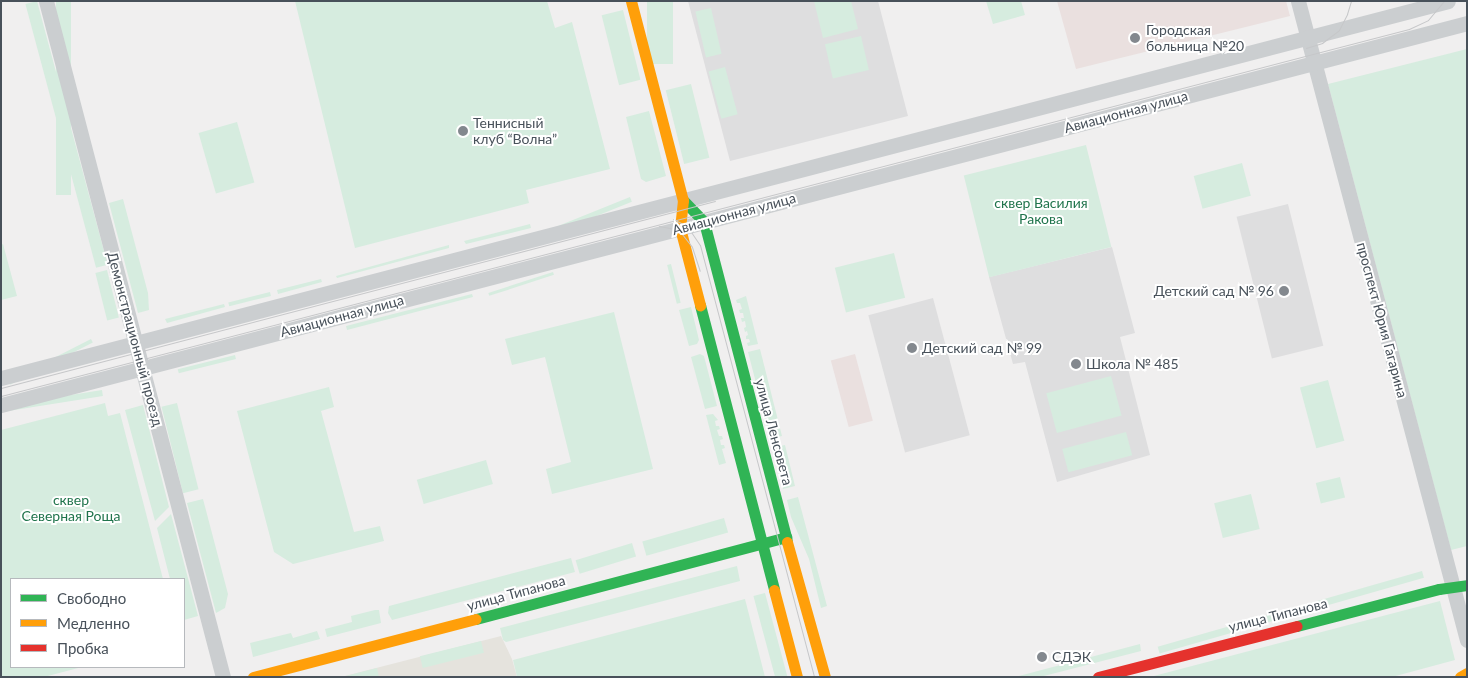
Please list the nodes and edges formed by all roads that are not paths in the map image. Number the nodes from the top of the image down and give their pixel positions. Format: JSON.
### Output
{"nodes":[{"id":1,"x":46,"y":1,"type":"edge"},
{"id":2,"x":631,"y":1,"type":"edge"},
{"id":3,"x":1298,"y":1,"type":"edge"},
{"id":4,"x":1448,"y":1,"type":"edge"},
{"id":5,"x":1467,"y":23,"type":"edge"},
{"id":6,"x":1308,"y":38,"type":"junction"},
{"id":7,"x":1314,"y":63,"type":"junction"},
{"id":8,"x":683,"y":200,"type":"junction"},
{"id":9,"x":704,"y":222,"type":"junction"},
{"id":10,"x":680,"y":228,"type":"junction"},
{"id":11,"x":136,"y":343,"type":"junction"},
{"id":12,"x":142,"y":368,"type":"junction"},
{"id":13,"x":1,"y":378,"type":"edge"},
{"id":14,"x":1,"y":405,"type":"edge"},
{"id":15,"x":786,"y":537,"type":"junction"},
{"id":16,"x":763,"y":544,"type":"junction"},
{"id":17,"x":1460,"y":586,"type":"edge"},
{"id":18,"x":1467,"y":640,"type":"edge"},
{"id":19,"x":1467,"y":673,"type":"edge"},
{"id":20,"x":223,"y":677,"type":"edge"},
{"id":21,"x":253,"y":677,"type":"edge"},
{"id":22,"x":797,"y":677,"type":"edge"},
{"id":23,"x":825,"y":677,"type":"edge"},
{"id":24,"x":1098,"y":677,"type":"edge"},
{"id":25,"x":1460,"y":677,"type":"edge"}],
"edges":[{"from":1,"to":11,"type":"street","name":"Демонстрационный проезд"},
{"from":2,"to":8,"type":"main road","name":"улица Ленсовета"},
{"from":3,"to":6,"type":"street","name":"проспект Юрия Гагарина"},
{"from":4,"to":6,"type":"street","name":"Авиационная улица"},
{"from":5,"to":7,"type":"street","name":"Авиационная улица"},
{"from":6,"to":7,"type":"street","name":"проспект Юрия Гагарина"},
{"from":6,"to":8,"type":"street","name":"Авиационная улица"},
{"from":7,"to":9,"type":"street","name":"Авиационная улица"},
{"from":7,"to":17,"type":"street","name":"проспект Юрия Гагарина"},
{"from":8,"to":9,"type":"main road","name":"улица Ленсовета"},
{"from":8,"to":10,"type":"main road","name":"улица Ленсовета"},
{"from":8,"to":11,"type":"street","name":"Авиационная улица"},
{"from":9,"to":10,"type":"street","name":"Авиационная улица"},
{"from":9,"to":15,"type":"main road","name":"улица Ленсовета"},
{"from":10,"to":12,"type":"street","name":"Авиационная улица"},
{"from":10,"to":16,"type":"main road","name":"улица Ленсовета"},
{"from":11,"to":12,"type":"street","name":"Демонстрационный проезд"},
{"from":11,"to":13,"type":"street","name":"Авиационная улица"},
{"from":12,"to":14,"type":"street","name":"Авиационная улица"},
{"from":12,"to":20,"type":"street","name":"Демонстрационный проезд"},
{"from":15,"to":16,"type":"main road","name":"улица Типанова"},
{"from":15,"to":23,"type":"main road","name":"улица Ленсовета"},
{"from":16,"to":21,"type":"main road","name":"улица Типанова"},
{"from":16,"to":22,"type":"main road","name":"улица Ленсовета"},
{"from":17,"to":18,"type":"street","name":"проспект Юрия Гагарина"},
{"from":17,"to":24,"type":"main road","name":"улица Типанова"},
{"from":19,"to":25,"type":"main road"}]}
